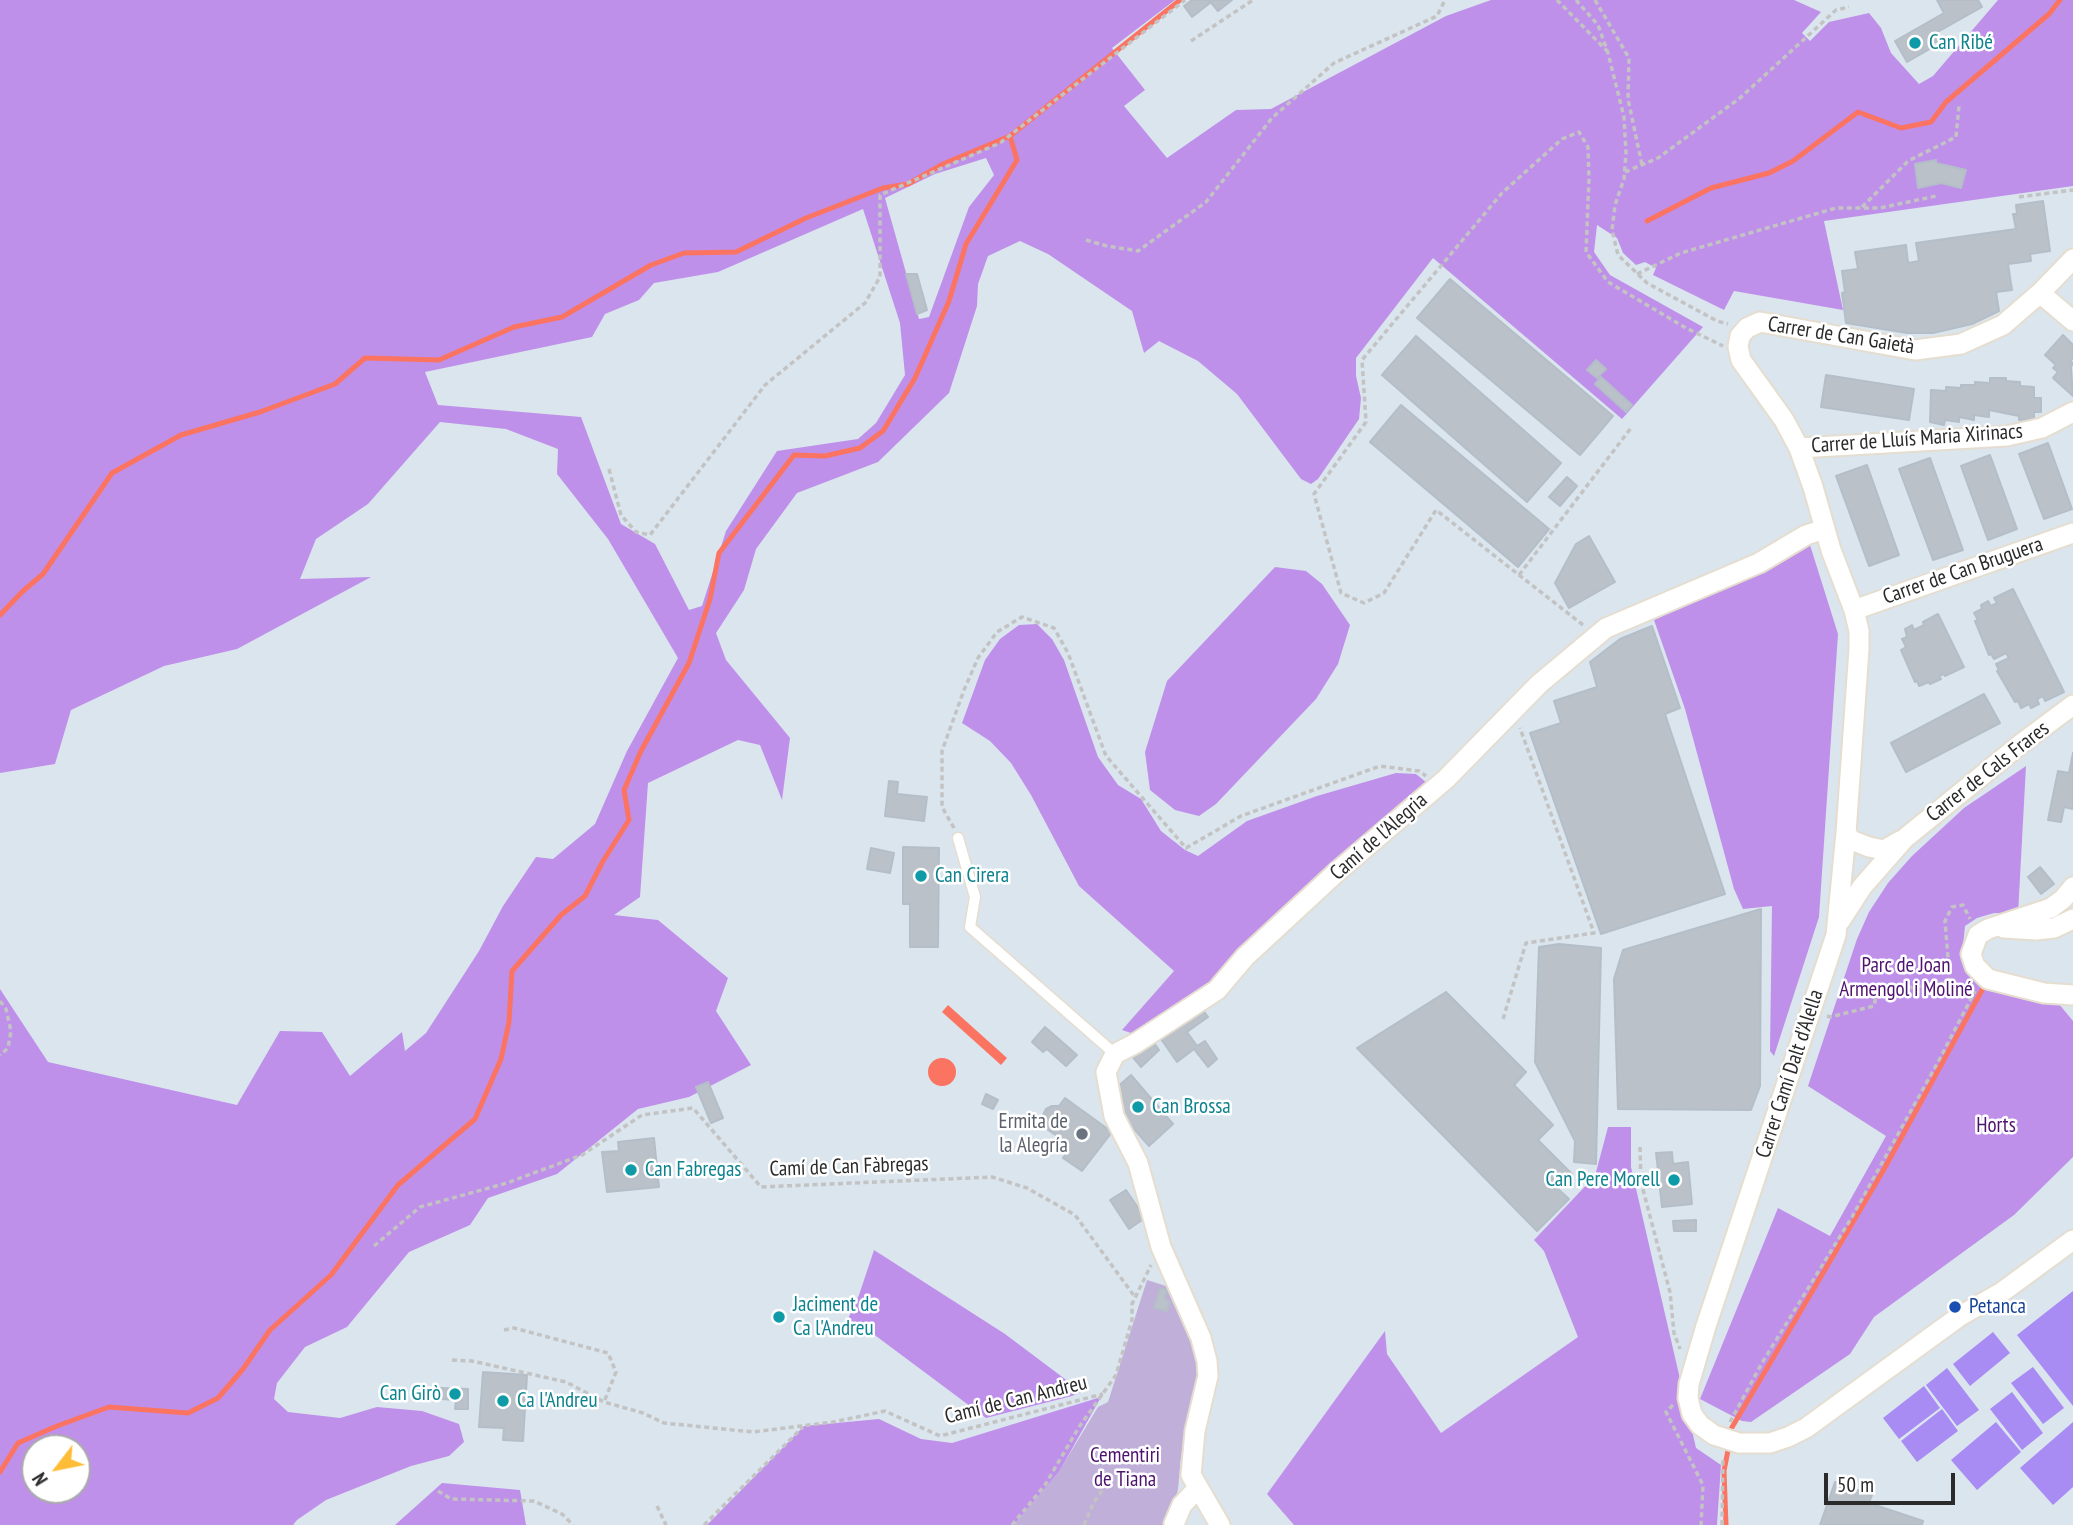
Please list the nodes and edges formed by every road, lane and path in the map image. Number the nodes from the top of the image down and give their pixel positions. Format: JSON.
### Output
{"nodes":[{"id":1,"x":1185,"y":0,"type":"edge"},
{"id":2,"x":1253,"y":0,"type":"edge"},
{"id":3,"x":1445,"y":0,"type":"edge"},
{"id":4,"x":1556,"y":0,"type":"edge"},
{"id":5,"x":1576,"y":0,"type":"edge"},
{"id":6,"x":1595,"y":0,"type":"edge"},
{"id":7,"x":1849,"y":7,"type":"dead end"},
{"id":8,"x":1191,"y":41,"type":"dead end"},
{"id":9,"x":1608,"y":53,"type":"junction"},
{"id":10,"x":1959,"y":106,"type":"dead end"},
{"id":11,"x":1642,"y":165,"type":"junction"},
{"id":12,"x":1625,"y":172,"type":"junction"},
{"id":13,"x":2073,"y":190,"type":"edge"},
{"id":14,"x":1936,"y":196,"type":"dead end"},
{"id":15,"x":2019,"y":197,"type":"dead end"},
{"id":16,"x":1861,"y":208,"type":"junction"},
{"id":17,"x":1086,"y":240,"type":"dead end"},
{"id":18,"x":2073,"y":259,"type":"edge"},
{"id":19,"x":1637,"y":274,"type":"junction"},
{"id":20,"x":2040,"y":293,"type":"junction"},
{"id":21,"x":2073,"y":321,"type":"edge"},
{"id":22,"x":1747,"y":328,"type":"junction"},
{"id":23,"x":1738,"y":347,"type":"junction"},
{"id":24,"x":2073,"y":412,"type":"edge"},
{"id":25,"x":1631,"y":428,"type":"dead end"},
{"id":26,"x":1799,"y":449,"type":"junction"},
{"id":27,"x":609,"y":469,"type":"dead end"},
{"id":28,"x":1825,"y":529,"type":"junction"},
{"id":29,"x":2073,"y":533,"type":"edge"},
{"id":30,"x":1519,"y":575,"type":"junction"},
{"id":31,"x":1854,"y":610,"type":"junction"},
{"id":32,"x":1597,"y":635,"type":"junction"},
{"id":33,"x":2073,"y":705,"type":"edge"},
{"id":34,"x":1514,"y":709,"type":"junction"},
{"id":35,"x":1439,"y":785,"type":"junction"},
{"id":36,"x":1846,"y":832,"type":"junction"},
{"id":37,"x":958,"y":838,"type":"joint"},
{"id":38,"x":1904,"y":839,"type":"junction"},
{"id":39,"x":2073,"y":887,"type":"edge"},
{"id":40,"x":1963,"y":905,"type":"dead end"},
{"id":41,"x":2073,"y":919,"type":"edge"},
{"id":42,"x":1838,"y":925,"type":"junction"},
{"id":43,"x":1993,"y":927,"type":"junction"},
{"id":44,"x":1983,"y":976,"type":"junction"},
{"id":45,"x":2073,"y":995,"type":"edge"},
{"id":46,"x":0,"y":1001,"type":"edge"},
{"id":47,"x":1812,"y":1010,"type":"junction"},
{"id":48,"x":1503,"y":1019,"type":"dead end"},
{"id":49,"x":1115,"y":1054,"type":"junction"},
{"id":50,"x":0,"y":1055,"type":"edge"},
{"id":51,"x":1640,"y":1147,"type":"dead end"},
{"id":52,"x":2073,"y":1240,"type":"edge"},
{"id":53,"x":374,"y":1246,"type":"dead end"},
{"id":54,"x":1161,"y":1247,"type":"junction"},
{"id":55,"x":1135,"y":1297,"type":"junction"},
{"id":56,"x":504,"y":1329,"type":"dead end"},
{"id":57,"x":452,"y":1360,"type":"dead end"},
{"id":58,"x":1690,"y":1385,"type":"junction"},
{"id":59,"x":1102,"y":1394,"type":"junction"},
{"id":60,"x":604,"y":1402,"type":"junction"},
{"id":61,"x":804,"y":1426,"type":"junction"},
{"id":62,"x":1726,"y":1439,"type":"junction"},
{"id":63,"x":1106,"y":1485,"type":"dead end"},
{"id":64,"x":1197,"y":1489,"type":"junction"},
{"id":65,"x":438,"y":1491,"type":"dead end"},
{"id":66,"x":657,"y":1506,"type":"dead end"},
{"id":67,"x":1174,"y":1524,"type":"edge"},
{"id":68,"x":573,"y":1525,"type":"edge"},
{"id":69,"x":666,"y":1525,"type":"edge"},
{"id":70,"x":704,"y":1525,"type":"edge"},
{"id":71,"x":1012,"y":1525,"type":"edge"},
{"id":72,"x":1084,"y":1525,"type":"edge"},
{"id":73,"x":1220,"y":1525,"type":"edge"},
{"id":74,"x":1701,"y":1525,"type":"edge"},
{"id":75,"x":1722,"y":1525,"type":"edge"}],
"edges":[{"from":1,"to":27,"type":"path"},
{"from":2,"to":8,"type":"path"},
{"from":3,"to":17,"type":"path"},
{"from":4,"to":9,"type":"path"},
{"from":5,"to":9,"type":"path"},
{"from":6,"to":11,"type":"path"},
{"from":7,"to":11,"type":"path"},
{"from":9,"to":12,"type":"path"},
{"from":10,"to":16,"type":"path"},
{"from":11,"to":12,"type":"path"},
{"from":12,"to":19,"type":"path"},
{"from":13,"to":15,"type":"path"},
{"from":14,"to":16,"type":"path"},
{"from":16,"to":19,"type":"path"},
{"from":18,"to":20,"type":"street","name":"Carrer de Can Gaietà"},
{"from":19,"to":22,"type":"path"},
{"from":20,"to":21,"type":"street"},
{"from":20,"to":22,"type":"street","name":"Carrer de Can Gaietà"},
{"from":22,"to":23,"type":"street"},
{"from":23,"to":26,"type":"street","name":"Carrer Camí Dalt d'Alella"},
{"from":23,"to":30,"type":"path"},
{"from":24,"to":26,"type":"street","name":"Carrer de Lluís Maria Xirinacs"},
{"from":25,"to":30,"type":"path"},
{"from":26,"to":28,"type":"street","name":"Carrer Camí Dalt d'Alella"},
{"from":28,"to":31,"type":"street","name":"Carrer Camí Dalt d'Alella"},
{"from":28,"to":32,"type":"street","name":"Camí de l'Alegria"},
{"from":29,"to":31,"type":"street","name":"Carrer de Can Bruguera"},
{"from":30,"to":32,"type":"path"},
{"from":31,"to":36,"type":"street","name":"Carrer Camí Dalt d'Alella"},
{"from":32,"to":34,"type":"street","name":"Camí de l'Alegria"},
{"from":33,"to":38,"type":"street","name":"Carrer de Cals Frares"},
{"from":34,"to":35,"type":"street","name":"Camí de l'Alegria"},
{"from":34,"to":48,"type":"path"},
{"from":35,"to":37,"type":"path"},
{"from":35,"to":49,"type":"street","name":"Camí de l'Alegria"},
{"from":36,"to":38,"type":"street","name":"Carrer de Cals Frares"},
{"from":36,"to":42,"type":"street","name":"Carrer Camí Dalt d'Alella"},
{"from":37,"to":49,"type":"lane"},
{"from":38,"to":42,"type":"street","name":"Carrer de Cals Frares"},
{"from":39,"to":43,"type":"street"},
{"from":40,"to":47,"type":"path"},
{"from":41,"to":43,"type":"street"},
{"from":42,"to":47,"type":"street","name":"Carrer Camí Dalt d'Alella"},
{"from":43,"to":44,"type":"street"},
{"from":44,"to":45,"type":"street"},
{"from":44,"to":62,"type":"path"},
{"from":46,"to":50,"type":"path"},
{"from":47,"to":58,"type":"street","name":"Carrer Camí Dalt d'Alella"},
{"from":49,"to":54,"type":"street"},
{"from":51,"to":58,"type":"path"},
{"from":52,"to":62,"type":"street"},
{"from":53,"to":55,"type":"path","name":"Camí de Can Fàbregas"},
{"from":54,"to":55,"type":"path"},
{"from":54,"to":64,"type":"street"},
{"from":55,"to":59,"type":"path"},
{"from":56,"to":60,"type":"path"},
{"from":57,"to":60,"type":"path","name":"Camí de Can Andreu"},
{"from":58,"to":62,"type":"street"},
{"from":58,"to":74,"type":"path"},
{"from":59,"to":61,"type":"path","name":"Camí de Can Andreu"},
{"from":59,"to":71,"type":"path"},
{"from":60,"to":61,"type":"path","name":"Camí de Can Andreu"},
{"from":61,"to":70,"type":"path"},
{"from":62,"to":75,"type":"path"},
{"from":63,"to":72,"type":"path"},
{"from":64,"to":67,"type":"street"},
{"from":64,"to":73,"type":"street"},
{"from":65,"to":68,"type":"path"},
{"from":66,"to":69,"type":"path"}]}
